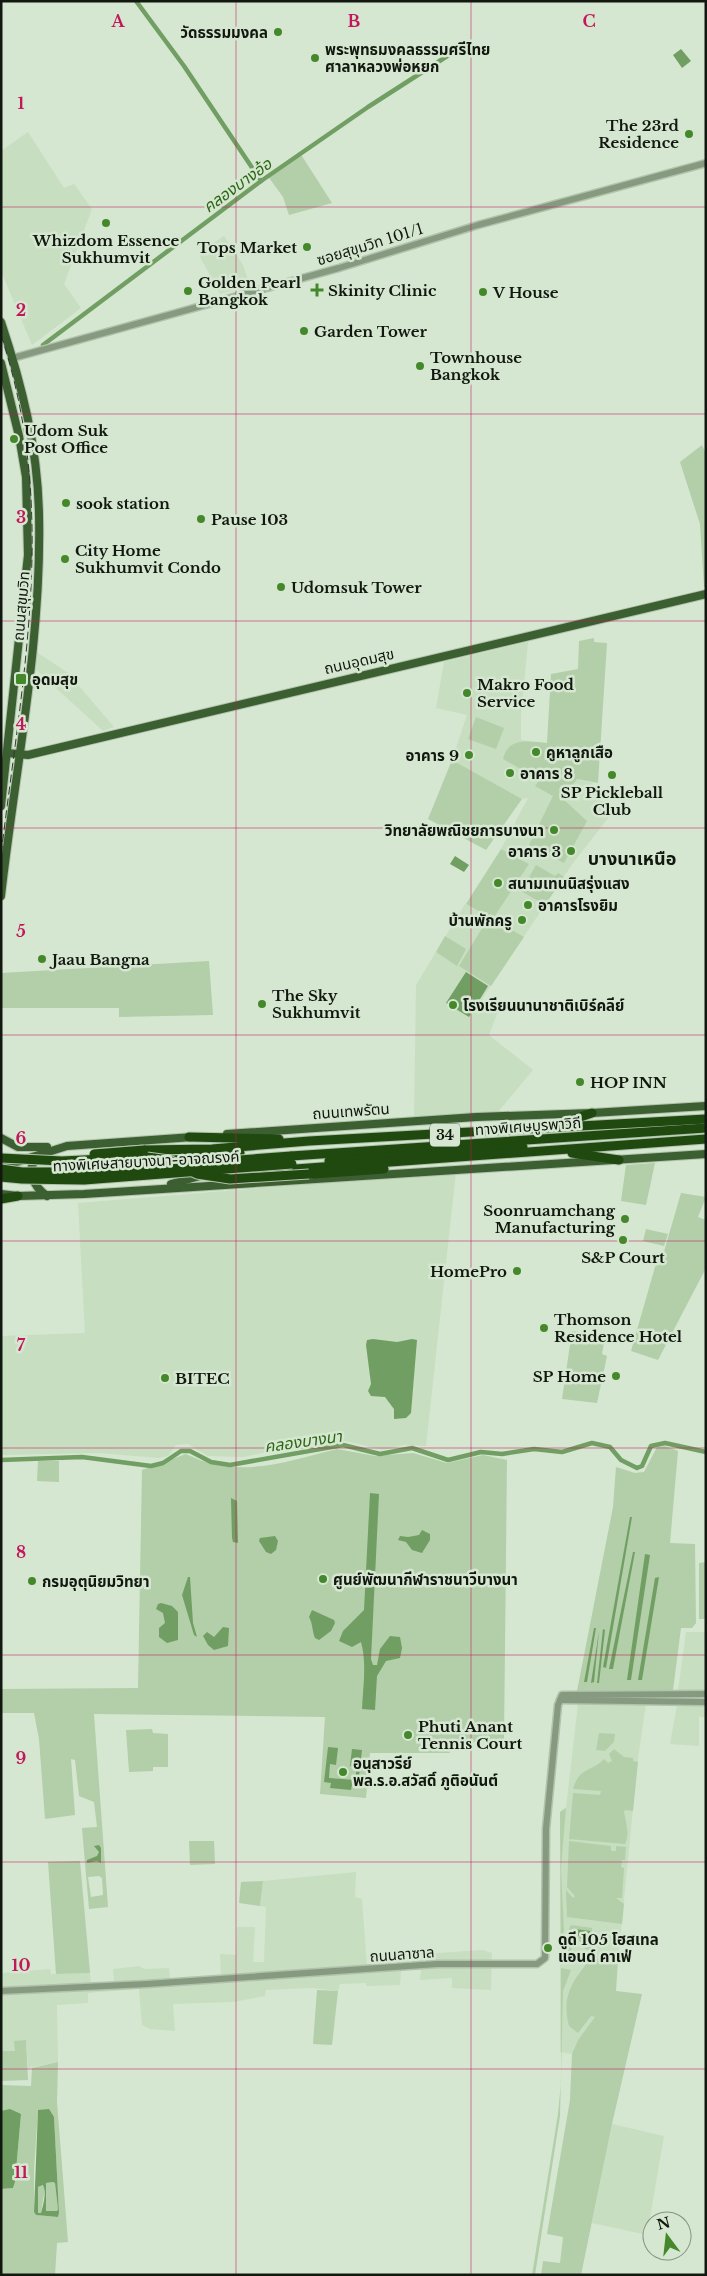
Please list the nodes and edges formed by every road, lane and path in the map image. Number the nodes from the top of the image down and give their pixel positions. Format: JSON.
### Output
{"nodes":[{"id":1,"x":706,"y":163,"type":"edge"},
{"id":2,"x":1,"y":322,"type":"edge"},
{"id":3,"x":13,"y":358,"type":"junction"},
{"id":4,"x":1,"y":362,"type":"edge"},
{"id":5,"x":706,"y":594,"type":"edge"},
{"id":6,"x":7,"y":753,"type":"junction"},
{"id":7,"x":19,"y":755,"type":"junction"},
{"id":8,"x":1,"y":806,"type":"edge"},
{"id":9,"x":2,"y":880,"type":"edge"},
{"id":10,"x":1,"y":896,"type":"edge"},
{"id":11,"x":706,"y":1106,"type":"edge"},
{"id":12,"x":592,"y":1113,"type":"junction"},
{"id":13,"x":706,"y":1119,"type":"edge"},
{"id":14,"x":706,"y":1128,"type":"edge"},
{"id":15,"x":539,"y":1130,"type":"junction"},
{"id":16,"x":706,"y":1135,"type":"edge"},
{"id":17,"x":189,"y":1137,"type":"junction"},
{"id":18,"x":1,"y":1138,"type":"edge"},
{"id":19,"x":706,"y":1139,"type":"edge"},
{"id":20,"x":309,"y":1141,"type":"junction"},
{"id":21,"x":351,"y":1141,"type":"junction"},
{"id":22,"x":67,"y":1146,"type":"junction"},
{"id":23,"x":555,"y":1151,"type":"junction"},
{"id":24,"x":1,"y":1152,"type":"edge"},
{"id":25,"x":42,"y":1152,"type":"junction"},
{"id":26,"x":706,"y":1154,"type":"edge"},
{"id":27,"x":1,"y":1158,"type":"edge"},
{"id":28,"x":292,"y":1160,"type":"junction"},
{"id":29,"x":418,"y":1160,"type":"junction"},
{"id":30,"x":619,"y":1160,"type":"junction"},
{"id":31,"x":1,"y":1167,"type":"edge"},
{"id":32,"x":384,"y":1169,"type":"junction"},
{"id":33,"x":200,"y":1176,"type":"junction"},
{"id":34,"x":359,"y":1176,"type":"junction"},
{"id":35,"x":1,"y":1178,"type":"edge"},
{"id":36,"x":158,"y":1188,"type":"junction"},
{"id":37,"x":1,"y":1194,"type":"edge"},
{"id":38,"x":18,"y":1196,"type":"junction"},
{"id":39,"x":47,"y":1196,"type":"junction"},
{"id":40,"x":1,"y":1199,"type":"edge"},
{"id":41,"x":706,"y":1694,"type":"edge"},
{"id":42,"x":601,"y":1697,"type":"junction"},
{"id":43,"x":560,"y":1700,"type":"junction"},
{"id":44,"x":706,"y":1702,"type":"edge"},
{"id":45,"x":1,"y":1991,"type":"edge"}],
"edges":[{"from":1,"to":3,"type":"street","name":"ซอยสุขุมวิท 101/1"},
{"from":2,"to":3,"type":"main road","name":"ถนนสุขุมวิท"},
{"from":3,"to":4,"type":"main road"},
{"from":3,"to":7,"type":"main road","name":"ถนนสุขุมวิท"},
{"from":4,"to":6,"type":"main road","name":"ถนนสุขุมวิท"},
{"from":5,"to":7,"type":"main road","name":"ถนนอุดมสุข"},
{"from":6,"to":7,"type":"main road","name":"ถนนอุดมสุข"},
{"from":6,"to":8,"type":"main road","name":"ถนนสุขุมวิท"},
{"from":7,"to":9,"type":"main road","name":"ถนนสุขุมวิท"},
{"from":9,"to":10,"type":"main road","name":"ถนนสุขุมวิท"},
{"from":11,"to":12,"type":"main road","name":"ถนนเทพรัตน","number":"34"},
{"from":12,"to":15,"type":"highway"},
{"from":12,"to":17,"type":"main road","name":"ถนนเทพรัตน","number":"34"},
{"from":13,"to":15,"type":"highway","name":"ถนนเทพรัตน","number":"34"},
{"from":14,"to":28,"type":"highway","name":"ทางพิเศษบูรพาวิถี"},
{"from":15,"to":21,"type":"highway","name":"ถนนเทพรัตน","number":"34"},
{"from":16,"to":28,"type":"highway","name":"ทางพิเศษบูรพาวิถี"},
{"from":17,"to":20,"type":"highway"},
{"from":17,"to":22,"type":"main road","name":"ถนนเทพรัตน","number":"34"},
{"from":18,"to":22,"type":"main road"},
{"from":19,"to":23,"type":"highway","number":"34"},
{"from":20,"to":21,"type":"highway"},
{"from":20,"to":24,"type":"highway","bridge":true},
{"from":21,"to":31,"type":"highway"},
{"from":22,"to":25,"type":"main road","name":"ถนนเทพรัตน","number":"34"},
{"from":23,"to":29,"type":"highway","number":"34"},
{"from":23,"to":30,"type":"highway"},
{"from":25,"to":31,"type":"main road","name":"ถนนเทพรัตน","number":"34"},
{"from":25,"to":39,"type":"main road"},
{"from":26,"to":30,"type":"main road"},
{"from":27,"to":32,"type":"highway","bridge":true},
{"from":28,"to":31,"type":"highway","name":"ทางพิเศษสายบางนา-อาจณรงค์","bridge":true},
{"from":28,"to":35,"type":"highway","name":"ทางพิเศษสายบางนา-อาจณรงค์","bridge":true},
{"from":29,"to":32,"type":"highway"},
{"from":29,"to":33,"type":"highway"},
{"from":30,"to":34,"type":"main road"},
{"from":32,"to":34,"type":"highway"},
{"from":33,"to":35,"type":"highway","bridge":true},
{"from":33,"to":36,"type":"main road"},
{"from":34,"to":36,"type":"main road"},
{"from":36,"to":39,"type":"main road"},
{"from":37,"to":38,"type":"main road"},
{"from":38,"to":39,"type":"main road"},
{"from":38,"to":40,"type":"highway"},
{"from":41,"to":42,"type":"street"},
{"from":42,"to":43,"type":"street"},
{"from":42,"to":43,"type":"street"},
{"from":42,"to":44,"type":"street"},
{"from":43,"to":45,"type":"street","name":"ถนนลาซาล"}]}
